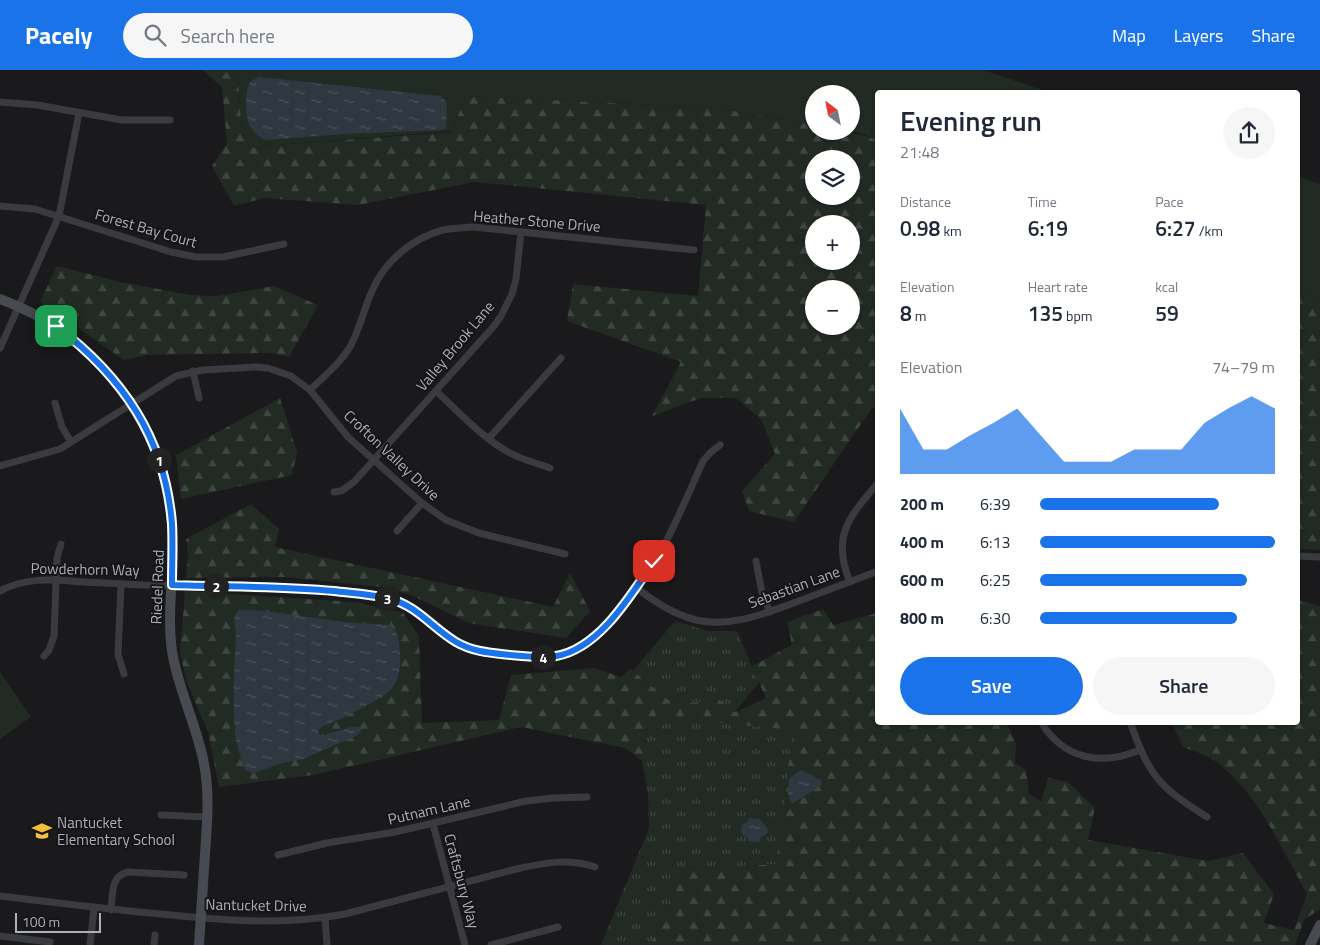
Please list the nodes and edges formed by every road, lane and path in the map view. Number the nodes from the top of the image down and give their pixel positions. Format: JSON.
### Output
{"nodes":[{"id":1,"x":0,"y":102,"type":"edge"},
{"id":2,"x":79,"y":113,"type":"junction"},
{"id":3,"x":170,"y":120,"type":"dead end"},
{"id":4,"x":0,"y":206,"type":"edge"},
{"id":5,"x":59,"y":216,"type":"junction"},
{"id":6,"x":521,"y":232,"type":"junction"},
{"id":7,"x":284,"y":244,"type":"dead end"},
{"id":8,"x":694,"y":250,"type":"dead end"},
{"id":9,"x":0,"y":299,"type":"edge"},
{"id":10,"x":19,"y":306,"type":"junction"},
{"id":11,"x":0,"y":348,"type":"edge"},
{"id":12,"x":561,"y":358,"type":"dead end"},
{"id":13,"x":193,"y":371,"type":"junction"},
{"id":14,"x":310,"y":390,"type":"junction"},
{"id":15,"x":436,"y":391,"type":"junction"},
{"id":16,"x":198,"y":398,"type":"dead end"},
{"id":17,"x":55,"y":403,"type":"dead end"},
{"id":18,"x":132,"y":404,"type":"junction"},
{"id":19,"x":488,"y":438,"type":"junction"},
{"id":20,"x":71,"y":442,"type":"junction"},
{"id":21,"x":720,"y":445,"type":"dead end"},
{"id":22,"x":374,"y":461,"type":"junction"},
{"id":23,"x":0,"y":466,"type":"edge"},
{"id":24,"x":550,"y":468,"type":"dead end"},
{"id":25,"x":875,"y":486,"type":"edge"},
{"id":26,"x":334,"y":492,"type":"dead end"},
{"id":27,"x":422,"y":503,"type":"junction"},
{"id":28,"x":397,"y":531,"type":"dead end"},
{"id":29,"x":61,"y":544,"type":"dead end"},
{"id":30,"x":565,"y":554,"type":"dead end"},
{"id":31,"x":1300,"y":556,"type":"edge"},
{"id":32,"x":1320,"y":558,"type":"edge"},
{"id":33,"x":756,"y":561,"type":"dead end"},
{"id":34,"x":875,"y":572,"type":"edge"},
{"id":35,"x":56,"y":580,"type":"junction"},
{"id":36,"x":850,"y":582,"type":"junction"},
{"id":37,"x":121,"y":584,"type":"junction"},
{"id":38,"x":172,"y":585,"type":"junction"},
{"id":39,"x":636,"y":588,"type":"junction"},
{"id":40,"x":0,"y":591,"type":"edge"},
{"id":41,"x":770,"y":612,"type":"junction"},
{"id":42,"x":44,"y":656,"type":"dead end"},
{"id":43,"x":124,"y":674,"type":"dead end"},
{"id":44,"x":1043,"y":725,"type":"edge"},
{"id":45,"x":1131,"y":725,"type":"edge"},
{"id":46,"x":1140,"y":750,"type":"junction"},
{"id":47,"x":587,"y":797,"type":"dead end"},
{"id":48,"x":161,"y":815,"type":"dead end"},
{"id":49,"x":208,"y":817,"type":"junction"},
{"id":50,"x":1207,"y":817,"type":"dead end"},
{"id":51,"x":433,"y":824,"type":"junction"},
{"id":52,"x":278,"y":855,"type":"dead end"},
{"id":53,"x":595,"y":867,"type":"dead end"},
{"id":54,"x":184,"y":875,"type":"dead end"},
{"id":55,"x":449,"y":887,"type":"junction"},
{"id":56,"x":0,"y":896,"type":"edge"},
{"id":57,"x":94,"y":908,"type":"junction"},
{"id":58,"x":111,"y":910,"type":"junction"},
{"id":59,"x":201,"y":918,"type":"junction"},
{"id":60,"x":325,"y":918,"type":"junction"},
{"id":61,"x":1320,"y":925,"type":"edge"},
{"id":62,"x":558,"y":927,"type":"dead end"},
{"id":63,"x":155,"y":935,"type":"dead end"},
{"id":64,"x":0,"y":936,"type":"edge"},
{"id":65,"x":50,"y":942,"type":"dead end"},
{"id":66,"x":90,"y":945,"type":"edge"},
{"id":67,"x":154,"y":945,"type":"edge"},
{"id":68,"x":199,"y":945,"type":"edge"},
{"id":69,"x":327,"y":945,"type":"edge"},
{"id":70,"x":465,"y":945,"type":"edge"},
{"id":71,"x":491,"y":945,"type":"edge"},
{"id":72,"x":1310,"y":945,"type":"edge"}],
"edges":[{"from":1,"to":2,"type":"street"},
{"from":2,"to":3,"type":"street"},
{"from":2,"to":5,"type":"street"},
{"from":4,"to":5,"type":"street","name":"Forest Bay Court"},
{"from":5,"to":7,"type":"street","name":"Forest Bay Court"},
{"from":5,"to":10,"type":"street"},
{"from":6,"to":8,"type":"street","name":"Heather Stone Drive"},
{"from":6,"to":14,"type":"street","name":"Heather Stone Drive"},
{"from":6,"to":15,"type":"street","name":"Valley Brook Lane"},
{"from":9,"to":10,"type":"street","name":"Riedel Road"},
{"from":10,"to":11,"type":"street"},
{"from":10,"to":18,"type":"street","name":"Riedel Road"},
{"from":12,"to":19,"type":"street"},
{"from":13,"to":14,"type":"street","name":"Crofton Valley Drive"},
{"from":13,"to":16,"type":"street"},
{"from":13,"to":18,"type":"street","name":"Crofton Valley Drive"},
{"from":14,"to":22,"type":"street","name":"Crofton Valley Drive"},
{"from":15,"to":19,"type":"street"},
{"from":15,"to":22,"type":"street","name":"Valley Brook Lane"},
{"from":17,"to":20,"type":"street"},
{"from":18,"to":20,"type":"street","name":"Crofton Valley Drive"},
{"from":18,"to":38,"type":"street","name":"Riedel Road"},
{"from":19,"to":24,"type":"street"},
{"from":20,"to":23,"type":"street","name":"Crofton Valley Drive"},
{"from":21,"to":39,"type":"street","name":"Powderhorn Way"},
{"from":22,"to":26,"type":"street","name":"Valley Brook Lane"},
{"from":22,"to":27,"type":"street","name":"Crofton Valley Drive"},
{"from":25,"to":36,"type":"street"},
{"from":27,"to":28,"type":"street"},
{"from":27,"to":30,"type":"street","name":"Crofton Valley Drive"},
{"from":29,"to":35,"type":"street"},
{"from":31,"to":32,"type":"street"},
{"from":33,"to":41,"type":"street"},
{"from":34,"to":36,"type":"street","name":"Sebastian Lane"},
{"from":35,"to":37,"type":"street","name":"Powderhorn Way"},
{"from":35,"to":40,"type":"street","name":"Powderhorn Way"},
{"from":35,"to":42,"type":"street"},
{"from":36,"to":41,"type":"street","name":"Sebastian Lane"},
{"from":37,"to":38,"type":"street","name":"Powderhorn Way"},
{"from":37,"to":43,"type":"street"},
{"from":38,"to":39,"type":"street","name":"Powderhorn Way"},
{"from":38,"to":49,"type":"street","name":"Riedel Road"},
{"from":39,"to":41,"type":"street","name":"Sebastian Lane"},
{"from":44,"to":46,"type":"street"},
{"from":45,"to":46,"type":"street"},
{"from":46,"to":50,"type":"street"},
{"from":47,"to":51,"type":"street","name":"Putnam Lane"},
{"from":48,"to":49,"type":"street"},
{"from":49,"to":59,"type":"street","name":"Riedel Road"},
{"from":51,"to":52,"type":"street","name":"Putnam Lane"},
{"from":51,"to":55,"type":"street","name":"Craftsbury Way"},
{"from":53,"to":55,"type":"street","name":"Nantucket Drive"},
{"from":54,"to":58,"type":"street"},
{"from":55,"to":60,"type":"street","name":"Nantucket Drive"},
{"from":55,"to":70,"type":"street","name":"Craftsbury Way"},
{"from":56,"to":57,"type":"street","name":"Nantucket Drive"},
{"from":57,"to":58,"type":"street","name":"Nantucket Drive"},
{"from":57,"to":66,"type":"street"},
{"from":58,"to":59,"type":"street","name":"Nantucket Drive"},
{"from":59,"to":60,"type":"street","name":"Nantucket Drive"},
{"from":59,"to":68,"type":"street","name":"Riedel Road"},
{"from":60,"to":69,"type":"street"},
{"from":61,"to":72,"type":"street"},
{"from":62,"to":71,"type":"street"},
{"from":63,"to":67,"type":"street"},
{"from":64,"to":65,"type":"street"}]}
